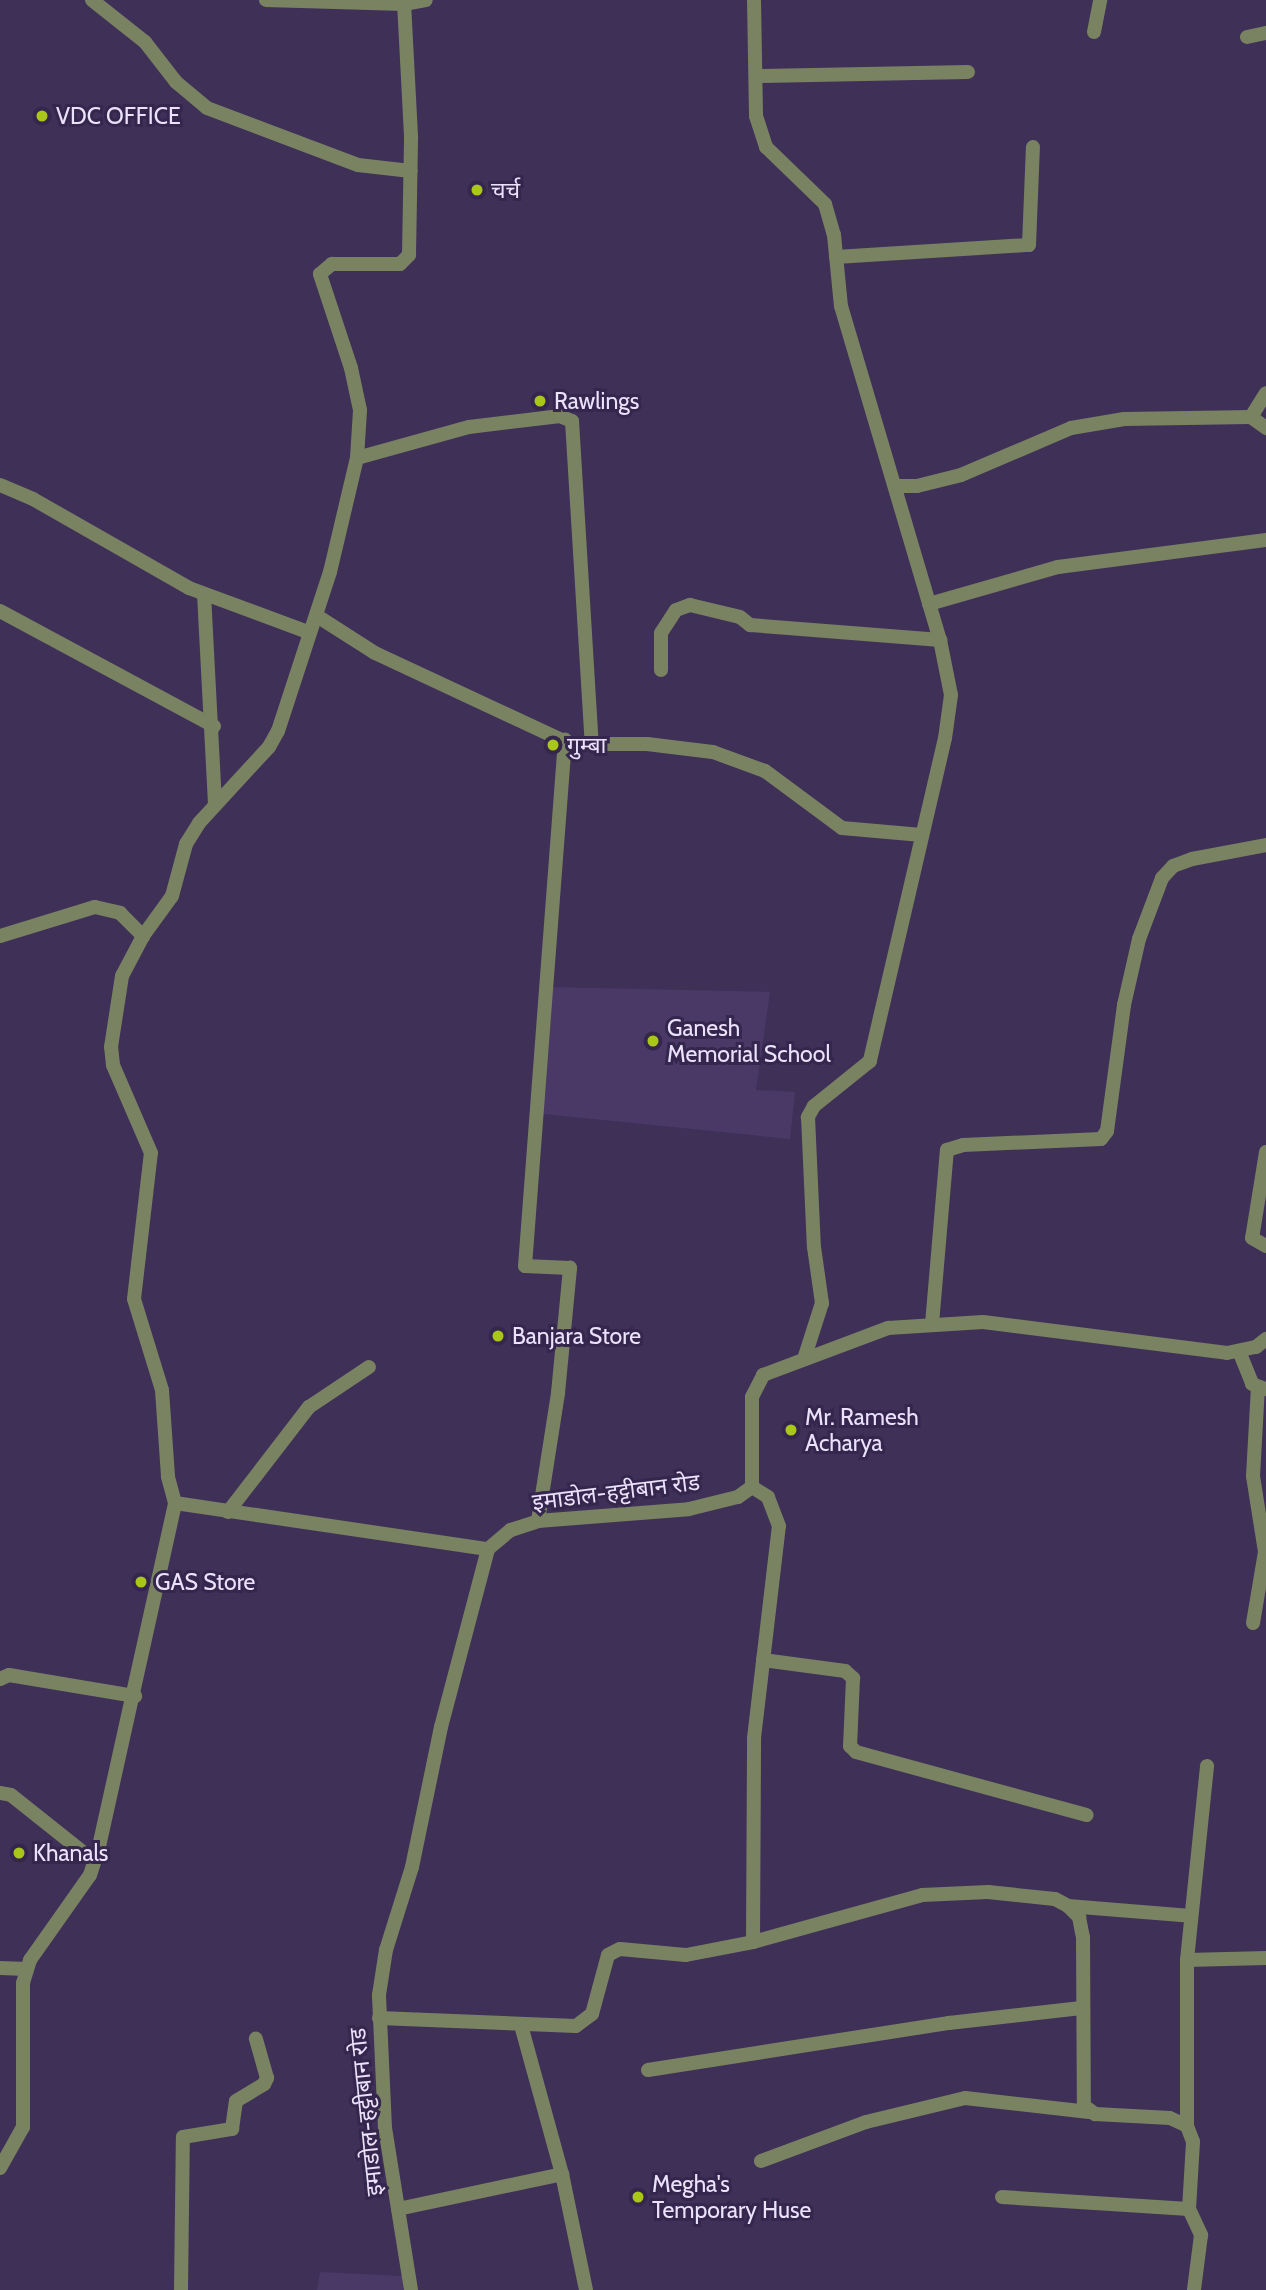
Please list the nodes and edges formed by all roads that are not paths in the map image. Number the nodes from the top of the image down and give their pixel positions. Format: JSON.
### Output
{"nodes":[{"id":1,"x":92,"y":0,"type":"edge"},
{"id":2,"x":266,"y":0,"type":"edge"},
{"id":3,"x":426,"y":0,"type":"edge"},
{"id":4,"x":754,"y":0,"type":"edge"},
{"id":5,"x":1100,"y":0,"type":"edge"},
{"id":6,"x":404,"y":4,"type":"junction"},
{"id":7,"x":1094,"y":32,"type":"dead end"},
{"id":8,"x":1266,"y":33,"type":"edge"},
{"id":9,"x":1247,"y":37,"type":"dead end"},
{"id":10,"x":968,"y":72,"type":"dead end"},
{"id":11,"x":756,"y":76,"type":"junction"},
{"id":12,"x":1033,"y":147,"type":"dead end"},
{"id":13,"x":411,"y":171,"type":"junction"},
{"id":14,"x":836,"y":257,"type":"junction"},
{"id":15,"x":1266,"y":394,"type":"edge"},
{"id":16,"x":1251,"y":417,"type":"junction"},
{"id":17,"x":1266,"y":428,"type":"edge"},
{"id":18,"x":357,"y":458,"type":"junction"},
{"id":19,"x":0,"y":485,"type":"edge"},
{"id":20,"x":896,"y":486,"type":"junction"},
{"id":21,"x":1266,"y":540,"type":"edge"},
{"id":22,"x":204,"y":594,"type":"junction"},
{"id":23,"x":929,"y":604,"type":"junction"},
{"id":24,"x":0,"y":611,"type":"edge"},
{"id":25,"x":317,"y":616,"type":"junction"},
{"id":26,"x":308,"y":632,"type":"junction"},
{"id":27,"x":940,"y":640,"type":"junction"},
{"id":28,"x":661,"y":670,"type":"dead end"},
{"id":29,"x":214,"y":726,"type":"junction"},
{"id":30,"x":565,"y":740,"type":"junction"},
{"id":31,"x":592,"y":744,"type":"junction"},
{"id":32,"x":215,"y":804,"type":"junction"},
{"id":33,"x":922,"y":835,"type":"junction"},
{"id":34,"x":1266,"y":845,"type":"edge"},
{"id":35,"x":0,"y":936,"type":"edge"},
{"id":36,"x":143,"y":936,"type":"junction"},
{"id":37,"x":1266,"y":1152,"type":"edge"},
{"id":38,"x":1266,"y":1246,"type":"edge"},
{"id":39,"x":932,"y":1324,"type":"junction"},
{"id":40,"x":1266,"y":1339,"type":"edge"},
{"id":41,"x":1239,"y":1351,"type":"junction"},
{"id":42,"x":805,"y":1356,"type":"junction"},
{"id":43,"x":369,"y":1367,"type":"dead end"},
{"id":44,"x":1262,"y":1388,"type":"edge"},
{"id":45,"x":752,"y":1487,"type":"junction"},
{"id":46,"x":175,"y":1503,"type":"junction"},
{"id":47,"x":228,"y":1512,"type":"junction"},
{"id":48,"x":538,"y":1521,"type":"junction"},
{"id":49,"x":488,"y":1549,"type":"junction"},
{"id":50,"x":1254,"y":1623,"type":"dead end"},
{"id":51,"x":763,"y":1660,"type":"junction"},
{"id":52,"x":0,"y":1679,"type":"edge"},
{"id":53,"x":135,"y":1696,"type":"junction"},
{"id":54,"x":1207,"y":1766,"type":"dead end"},
{"id":55,"x":0,"y":1793,"type":"edge"},
{"id":56,"x":1087,"y":1815,"type":"dead end"},
{"id":57,"x":94,"y":1861,"type":"junction"},
{"id":58,"x":1068,"y":1906,"type":"junction"},
{"id":59,"x":1191,"y":1916,"type":"junction"},
{"id":60,"x":753,"y":1942,"type":"junction"},
{"id":61,"x":1266,"y":1958,"type":"edge"},
{"id":62,"x":1187,"y":1960,"type":"junction"},
{"id":63,"x":0,"y":1968,"type":"edge"},
{"id":64,"x":27,"y":1969,"type":"junction"},
{"id":65,"x":1081,"y":2008,"type":"junction"},
{"id":66,"x":379,"y":2018,"type":"junction"},
{"id":67,"x":521,"y":2025,"type":"junction"},
{"id":68,"x":256,"y":2039,"type":"dead end"},
{"id":69,"x":648,"y":2070,"type":"dead end"},
{"id":70,"x":1088,"y":2112,"type":"junction"},
{"id":71,"x":1187,"y":2126,"type":"junction"},
{"id":72,"x":761,"y":2161,"type":"dead end"},
{"id":73,"x":0,"y":2168,"type":"edge"},
{"id":74,"x":562,"y":2174,"type":"junction"},
{"id":75,"x":1002,"y":2197,"type":"dead end"},
{"id":76,"x":398,"y":2209,"type":"junction"},
{"id":77,"x":1189,"y":2209,"type":"junction"},
{"id":78,"x":181,"y":2290,"type":"edge"},
{"id":79,"x":411,"y":2290,"type":"edge"},
{"id":80,"x":586,"y":2290,"type":"edge"},
{"id":81,"x":1194,"y":2290,"type":"edge"}],
"edges":[{"from":1,"to":13,"type":"street"},
{"from":2,"to":6,"type":"street"},
{"from":3,"to":6,"type":"street"},
{"from":4,"to":11,"type":"street"},
{"from":5,"to":7,"type":"street"},
{"from":6,"to":13,"type":"street"},
{"from":8,"to":9,"type":"street"},
{"from":10,"to":11,"type":"street"},
{"from":11,"to":14,"type":"street"},
{"from":12,"to":14,"type":"street"},
{"from":13,"to":18,"type":"street"},
{"from":14,"to":20,"type":"street"},
{"from":15,"to":16,"type":"street"},
{"from":16,"to":17,"type":"street"},
{"from":16,"to":20,"type":"street"},
{"from":18,"to":25,"type":"street"},
{"from":18,"to":31,"type":"street"},
{"from":19,"to":22,"type":"street"},
{"from":20,"to":23,"type":"street"},
{"from":21,"to":23,"type":"street"},
{"from":22,"to":26,"type":"street"},
{"from":22,"to":29,"type":"street"},
{"from":23,"to":27,"type":"street"},
{"from":24,"to":29,"type":"street"},
{"from":25,"to":26,"type":"street"},
{"from":25,"to":30,"type":"street"},
{"from":26,"to":32,"type":"street"},
{"from":27,"to":28,"type":"street"},
{"from":27,"to":33,"type":"street"},
{"from":29,"to":32,"type":"street"},
{"from":30,"to":31,"type":"street"},
{"from":30,"to":48,"type":"street"},
{"from":31,"to":33,"type":"street"},
{"from":32,"to":36,"type":"street"},
{"from":33,"to":42,"type":"street"},
{"from":34,"to":39,"type":"street"},
{"from":35,"to":36,"type":"street"},
{"from":36,"to":46,"type":"street"},
{"from":37,"to":38,"type":"street"},
{"from":39,"to":41,"type":"street"},
{"from":39,"to":42,"type":"street"},
{"from":40,"to":41,"type":"street"},
{"from":41,"to":44,"type":"street"},
{"from":42,"to":45,"type":"street"},
{"from":43,"to":47,"type":"street"},
{"from":44,"to":50,"type":"street"},
{"from":45,"to":48,"type":"street","name":"इमाडोल-हट्टीबान रोड"},
{"from":45,"to":51,"type":"street"},
{"from":46,"to":47,"type":"street"},
{"from":46,"to":53,"type":"street"},
{"from":47,"to":49,"type":"street"},
{"from":48,"to":49,"type":"street","name":"इमाडोल-हट्टीबान रोड"},
{"from":49,"to":66,"type":"street","name":"इमाडोल-हट्टीबान रोड"},
{"from":51,"to":56,"type":"street"},
{"from":51,"to":60,"type":"street"},
{"from":52,"to":53,"type":"street"},
{"from":53,"to":57,"type":"street"},
{"from":54,"to":59,"type":"street"},
{"from":55,"to":57,"type":"street"},
{"from":57,"to":64,"type":"street"},
{"from":58,"to":59,"type":"street"},
{"from":58,"to":60,"type":"street"},
{"from":58,"to":65,"type":"street"},
{"from":59,"to":62,"type":"street"},
{"from":60,"to":67,"type":"street"},
{"from":61,"to":62,"type":"street"},
{"from":62,"to":71,"type":"street"},
{"from":63,"to":64,"type":"street"},
{"from":64,"to":73,"type":"street"},
{"from":65,"to":69,"type":"street"},
{"from":65,"to":70,"type":"street"},
{"from":66,"to":67,"type":"street"},
{"from":66,"to":76,"type":"street","name":"इमाडोल-हट्टीबान रोड"},
{"from":67,"to":74,"type":"street"},
{"from":68,"to":78,"type":"street"},
{"from":70,"to":71,"type":"street"},
{"from":70,"to":72,"type":"street"},
{"from":71,"to":77,"type":"street"},
{"from":74,"to":76,"type":"street"},
{"from":74,"to":80,"type":"street"},
{"from":75,"to":77,"type":"street"},
{"from":76,"to":79,"type":"street","name":"इमाडोल-हट्टीबान रोड"},
{"from":77,"to":81,"type":"street"}]}
